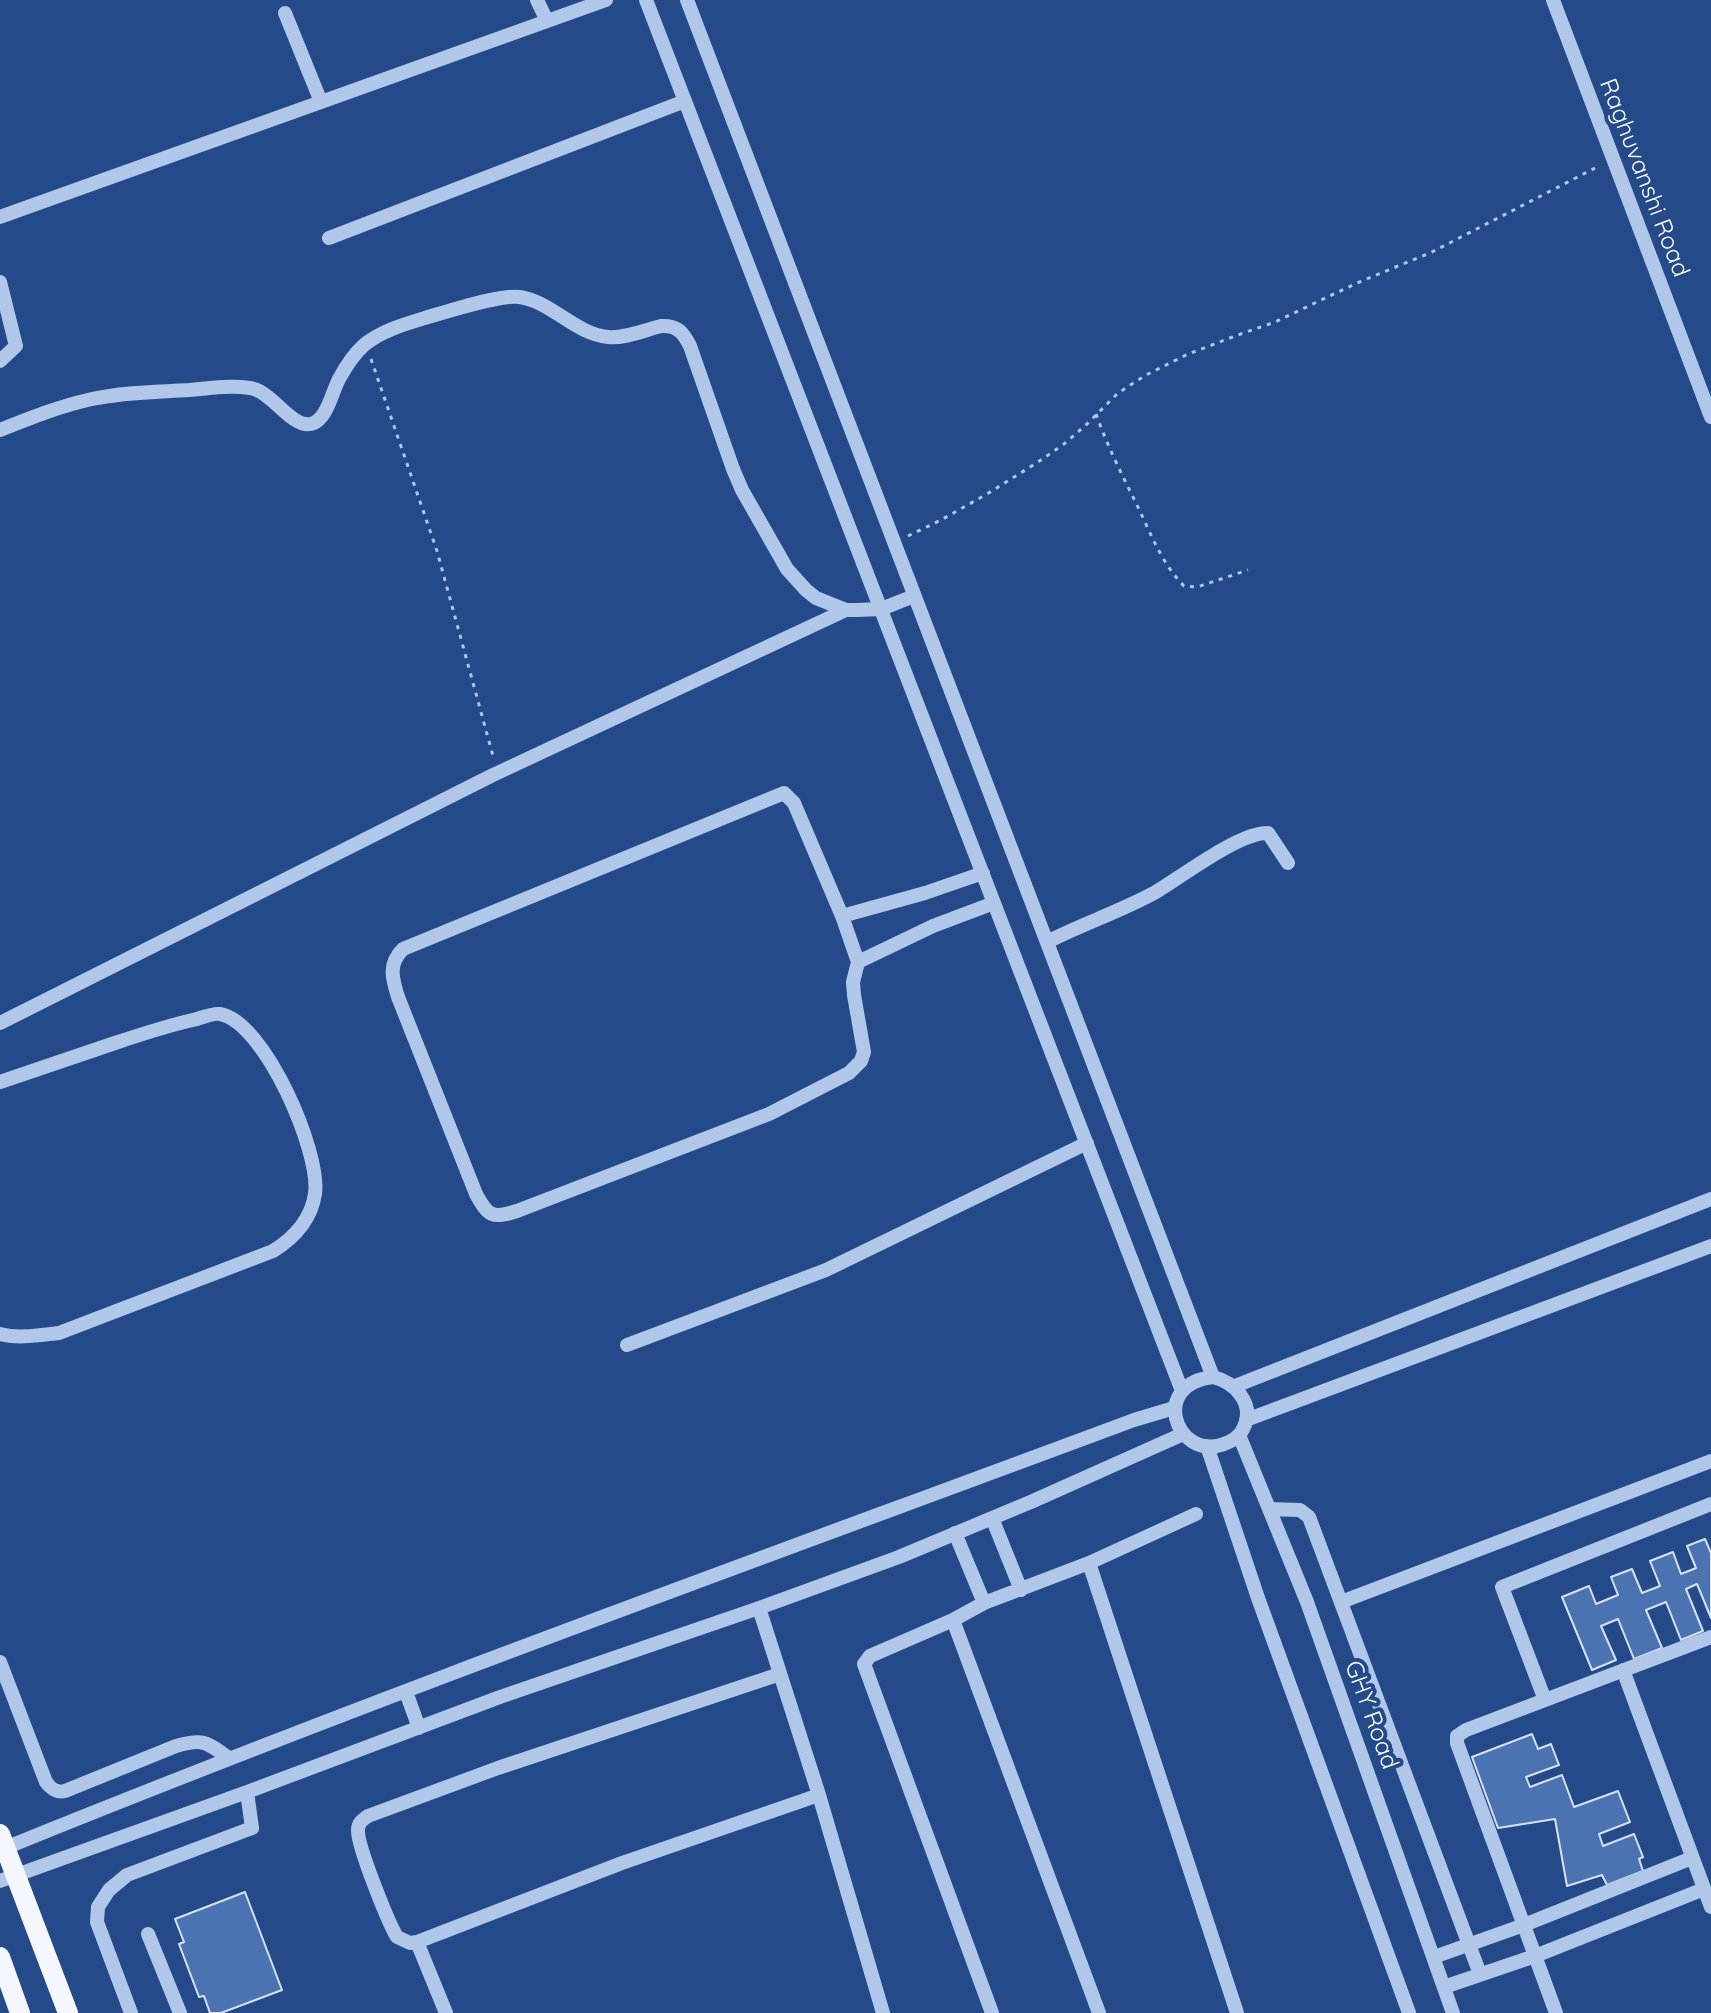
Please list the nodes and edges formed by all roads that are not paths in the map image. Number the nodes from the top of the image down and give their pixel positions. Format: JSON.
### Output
{"nodes":[{"id":1,"x":606,"y":0,"type":"edge"},
{"id":2,"x":646,"y":0,"type":"edge"},
{"id":3,"x":687,"y":0,"type":"edge"},
{"id":4,"x":1553,"y":0,"type":"edge"},
{"id":5,"x":541,"y":1,"type":"edge"},
{"id":6,"x":285,"y":13,"type":"dead end"},
{"id":7,"x":547,"y":21,"type":"junction"},
{"id":8,"x":685,"y":101,"type":"junction"},
{"id":9,"x":321,"y":102,"type":"junction"},
{"id":10,"x":0,"y":217,"type":"edge"},
{"id":11,"x":329,"y":238,"type":"dead end"},
{"id":12,"x":0,"y":282,"type":"edge"},
{"id":13,"x":0,"y":361,"type":"edge"},
{"id":14,"x":1711,"y":417,"type":"edge"},
{"id":15,"x":0,"y":430,"type":"edge"},
{"id":16,"x":914,"y":596,"type":"junction"},
{"id":17,"x":881,"y":609,"type":"junction"},
{"id":18,"x":846,"y":610,"type":"junction"},
{"id":19,"x":1288,"y":863,"type":"dead end"},
{"id":20,"x":983,"y":873,"type":"junction"},
{"id":21,"x":994,"y":903,"type":"junction"},
{"id":22,"x":842,"y":916,"type":"junction"},
{"id":23,"x":1047,"y":942,"type":"junction"},
{"id":24,"x":858,"y":962,"type":"junction"},
{"id":25,"x":0,"y":1023,"type":"edge"},
{"id":26,"x":0,"y":1082,"type":"edge"},
{"id":27,"x":1087,"y":1143,"type":"junction"},
{"id":28,"x":1711,"y":1199,"type":"edge"},
{"id":29,"x":1711,"y":1246,"type":"edge"},
{"id":30,"x":0,"y":1334,"type":"edge"},
{"id":31,"x":627,"y":1345,"type":"dead end"},
{"id":32,"x":1213,"y":1377,"type":"junction"},
{"id":33,"x":1235,"y":1386,"type":"junction"},
{"id":34,"x":1182,"y":1391,"type":"junction"},
{"id":35,"x":1174,"y":1408,"type":"junction"},
{"id":36,"x":1246,"y":1420,"type":"junction"},
{"id":37,"x":1183,"y":1434,"type":"junction"},
{"id":38,"x":1239,"y":1435,"type":"junction"},
{"id":39,"x":1207,"y":1446,"type":"junction"},
{"id":40,"x":1711,"y":1461,"type":"edge"},
{"id":41,"x":1711,"y":1504,"type":"edge"},
{"id":42,"x":1269,"y":1509,"type":"junction"},
{"id":43,"x":1196,"y":1514,"type":"dead end"},
{"id":44,"x":992,"y":1518,"type":"junction"},
{"id":45,"x":955,"y":1533,"type":"junction"},
{"id":46,"x":1089,"y":1563,"type":"junction"},
{"id":47,"x":1021,"y":1590,"type":"junction"},
{"id":48,"x":1341,"y":1602,"type":"junction"},
{"id":49,"x":984,"y":1603,"type":"junction"},
{"id":50,"x":759,"y":1608,"type":"junction"},
{"id":51,"x":953,"y":1620,"type":"junction"},
{"id":52,"x":1711,"y":1637,"type":"edge"},
{"id":53,"x":0,"y":1662,"type":"edge"},
{"id":54,"x":1623,"y":1670,"type":"junction"},
{"id":55,"x":780,"y":1674,"type":"junction"},
{"id":56,"x":406,"y":1692,"type":"junction"},
{"id":57,"x":1545,"y":1700,"type":"junction"},
{"id":58,"x":419,"y":1728,"type":"junction"},
{"id":59,"x":229,"y":1758,"type":"junction"},
{"id":60,"x":247,"y":1792,"type":"junction"},
{"id":61,"x":819,"y":1795,"type":"junction"},
{"id":62,"x":2,"y":1844,"type":"edge"},
{"id":63,"x":1692,"y":1858,"type":"junction"},
{"id":64,"x":8,"y":1878,"type":"edge"},
{"id":65,"x":1704,"y":1889,"type":"junction"},
{"id":66,"x":1711,"y":1907,"type":"edge"},
{"id":67,"x":1524,"y":1925,"type":"junction"},
{"id":68,"x":148,"y":1934,"type":"dead end"},
{"id":69,"x":417,"y":1942,"type":"junction"},
{"id":70,"x":1469,"y":1945,"type":"junction"},
{"id":71,"x":1535,"y":1956,"type":"junction"},
{"id":72,"x":0,"y":1957,"type":"edge"},
{"id":73,"x":1434,"y":1957,"type":"junction"},
{"id":74,"x":1480,"y":1974,"type":"junction"},
{"id":75,"x":1444,"y":1987,"type":"junction"},
{"id":76,"x":20,"y":2013,"type":"edge"},
{"id":77,"x":68,"y":2013,"type":"edge"},
{"id":78,"x":131,"y":2013,"type":"edge"},
{"id":79,"x":180,"y":2013,"type":"edge"},
{"id":80,"x":446,"y":2013,"type":"edge"},
{"id":81,"x":883,"y":2013,"type":"edge"},
{"id":82,"x":992,"y":2013,"type":"edge"},
{"id":83,"x":1099,"y":2013,"type":"edge"},
{"id":84,"x":1237,"y":2013,"type":"edge"},
{"id":85,"x":1409,"y":2013,"type":"edge"},
{"id":86,"x":1453,"y":2013,"type":"edge"},
{"id":87,"x":1556,"y":2013,"type":"edge"}],
"edges":[{"from":1,"to":7,"type":"street"},
{"from":2,"to":8,"type":"street"},
{"from":3,"to":16,"type":"street"},
{"from":4,"to":14,"type":"street","name":"Raghuvanshi Road"},
{"from":5,"to":7,"type":"street"},
{"from":6,"to":9,"type":"street"},
{"from":7,"to":9,"type":"street"},
{"from":8,"to":11,"type":"street"},
{"from":8,"to":17,"type":"street"},
{"from":9,"to":10,"type":"street"},
{"from":12,"to":13,"type":"street"},
{"from":15,"to":18,"type":"street"},
{"from":16,"to":17,"type":"street"},
{"from":16,"to":23,"type":"street"},
{"from":17,"to":18,"type":"street"},
{"from":17,"to":20,"type":"street"},
{"from":18,"to":25,"type":"street"},
{"from":19,"to":23,"type":"street"},
{"from":20,"to":21,"type":"street"},
{"from":20,"to":22,"type":"street"},
{"from":21,"to":24,"type":"street"},
{"from":21,"to":27,"type":"street"},
{"from":22,"to":24,"type":"street"},
{"from":22,"to":24,"type":"street"},
{"from":23,"to":32,"type":"street"},
{"from":26,"to":30,"type":"street"},
{"from":27,"to":31,"type":"street"},
{"from":27,"to":34,"type":"street"},
{"from":28,"to":33,"type":"street"},
{"from":29,"to":36,"type":"street"},
{"from":32,"to":33,"type":"street"},
{"from":32,"to":34,"type":"street"},
{"from":33,"to":36,"type":"street"},
{"from":34,"to":35,"type":"street"},
{"from":35,"to":37,"type":"street"},
{"from":35,"to":56,"type":"street"},
{"from":36,"to":38,"type":"street"},
{"from":37,"to":39,"type":"street"},
{"from":37,"to":44,"type":"street"},
{"from":38,"to":39,"type":"street"},
{"from":38,"to":42,"type":"street","name":"GHY Road"},
{"from":39,"to":85,"type":"street"},
{"from":40,"to":48,"type":"street"},
{"from":41,"to":57,"type":"street"},
{"from":42,"to":48,"type":"street"},
{"from":42,"to":73,"type":"street","name":"GHY Road"},
{"from":43,"to":46,"type":"street"},
{"from":44,"to":45,"type":"street"},
{"from":44,"to":47,"type":"street"},
{"from":45,"to":49,"type":"street"},
{"from":45,"to":50,"type":"street"},
{"from":46,"to":47,"type":"street"},
{"from":46,"to":84,"type":"street"},
{"from":47,"to":49,"type":"street"},
{"from":48,"to":70,"type":"street"},
{"from":49,"to":51,"type":"street"},
{"from":50,"to":55,"type":"street"},
{"from":50,"to":58,"type":"street"},
{"from":51,"to":82,"type":"street"},
{"from":51,"to":83,"type":"street"},
{"from":52,"to":54,"type":"street"},
{"from":53,"to":59,"type":"street"},
{"from":54,"to":57,"type":"street"},
{"from":54,"to":63,"type":"street"},
{"from":55,"to":61,"type":"street"},
{"from":55,"to":69,"type":"street"},
{"from":56,"to":58,"type":"street"},
{"from":56,"to":59,"type":"street"},
{"from":57,"to":67,"type":"street"},
{"from":58,"to":60,"type":"street"},
{"from":59,"to":62,"type":"street"},
{"from":60,"to":64,"type":"street"},
{"from":60,"to":78,"type":"street"},
{"from":61,"to":69,"type":"street"},
{"from":61,"to":81,"type":"street"},
{"from":62,"to":64,"type":"main road"},
{"from":63,"to":65,"type":"street"},
{"from":63,"to":67,"type":"street"},
{"from":64,"to":77,"type":"main road"},
{"from":65,"to":66,"type":"street"},
{"from":65,"to":71,"type":"street"},
{"from":67,"to":70,"type":"street"},
{"from":67,"to":71,"type":"street"},
{"from":68,"to":79,"type":"street"},
{"from":69,"to":80,"type":"street"},
{"from":70,"to":73,"type":"street"},
{"from":70,"to":74,"type":"street"},
{"from":71,"to":74,"type":"street"},
{"from":71,"to":87,"type":"street"},
{"from":72,"to":76,"type":"main road"},
{"from":73,"to":75,"type":"street","name":"GHY Road"},
{"from":74,"to":75,"type":"street"},
{"from":75,"to":86,"type":"street","name":"GHY Road"}]}
